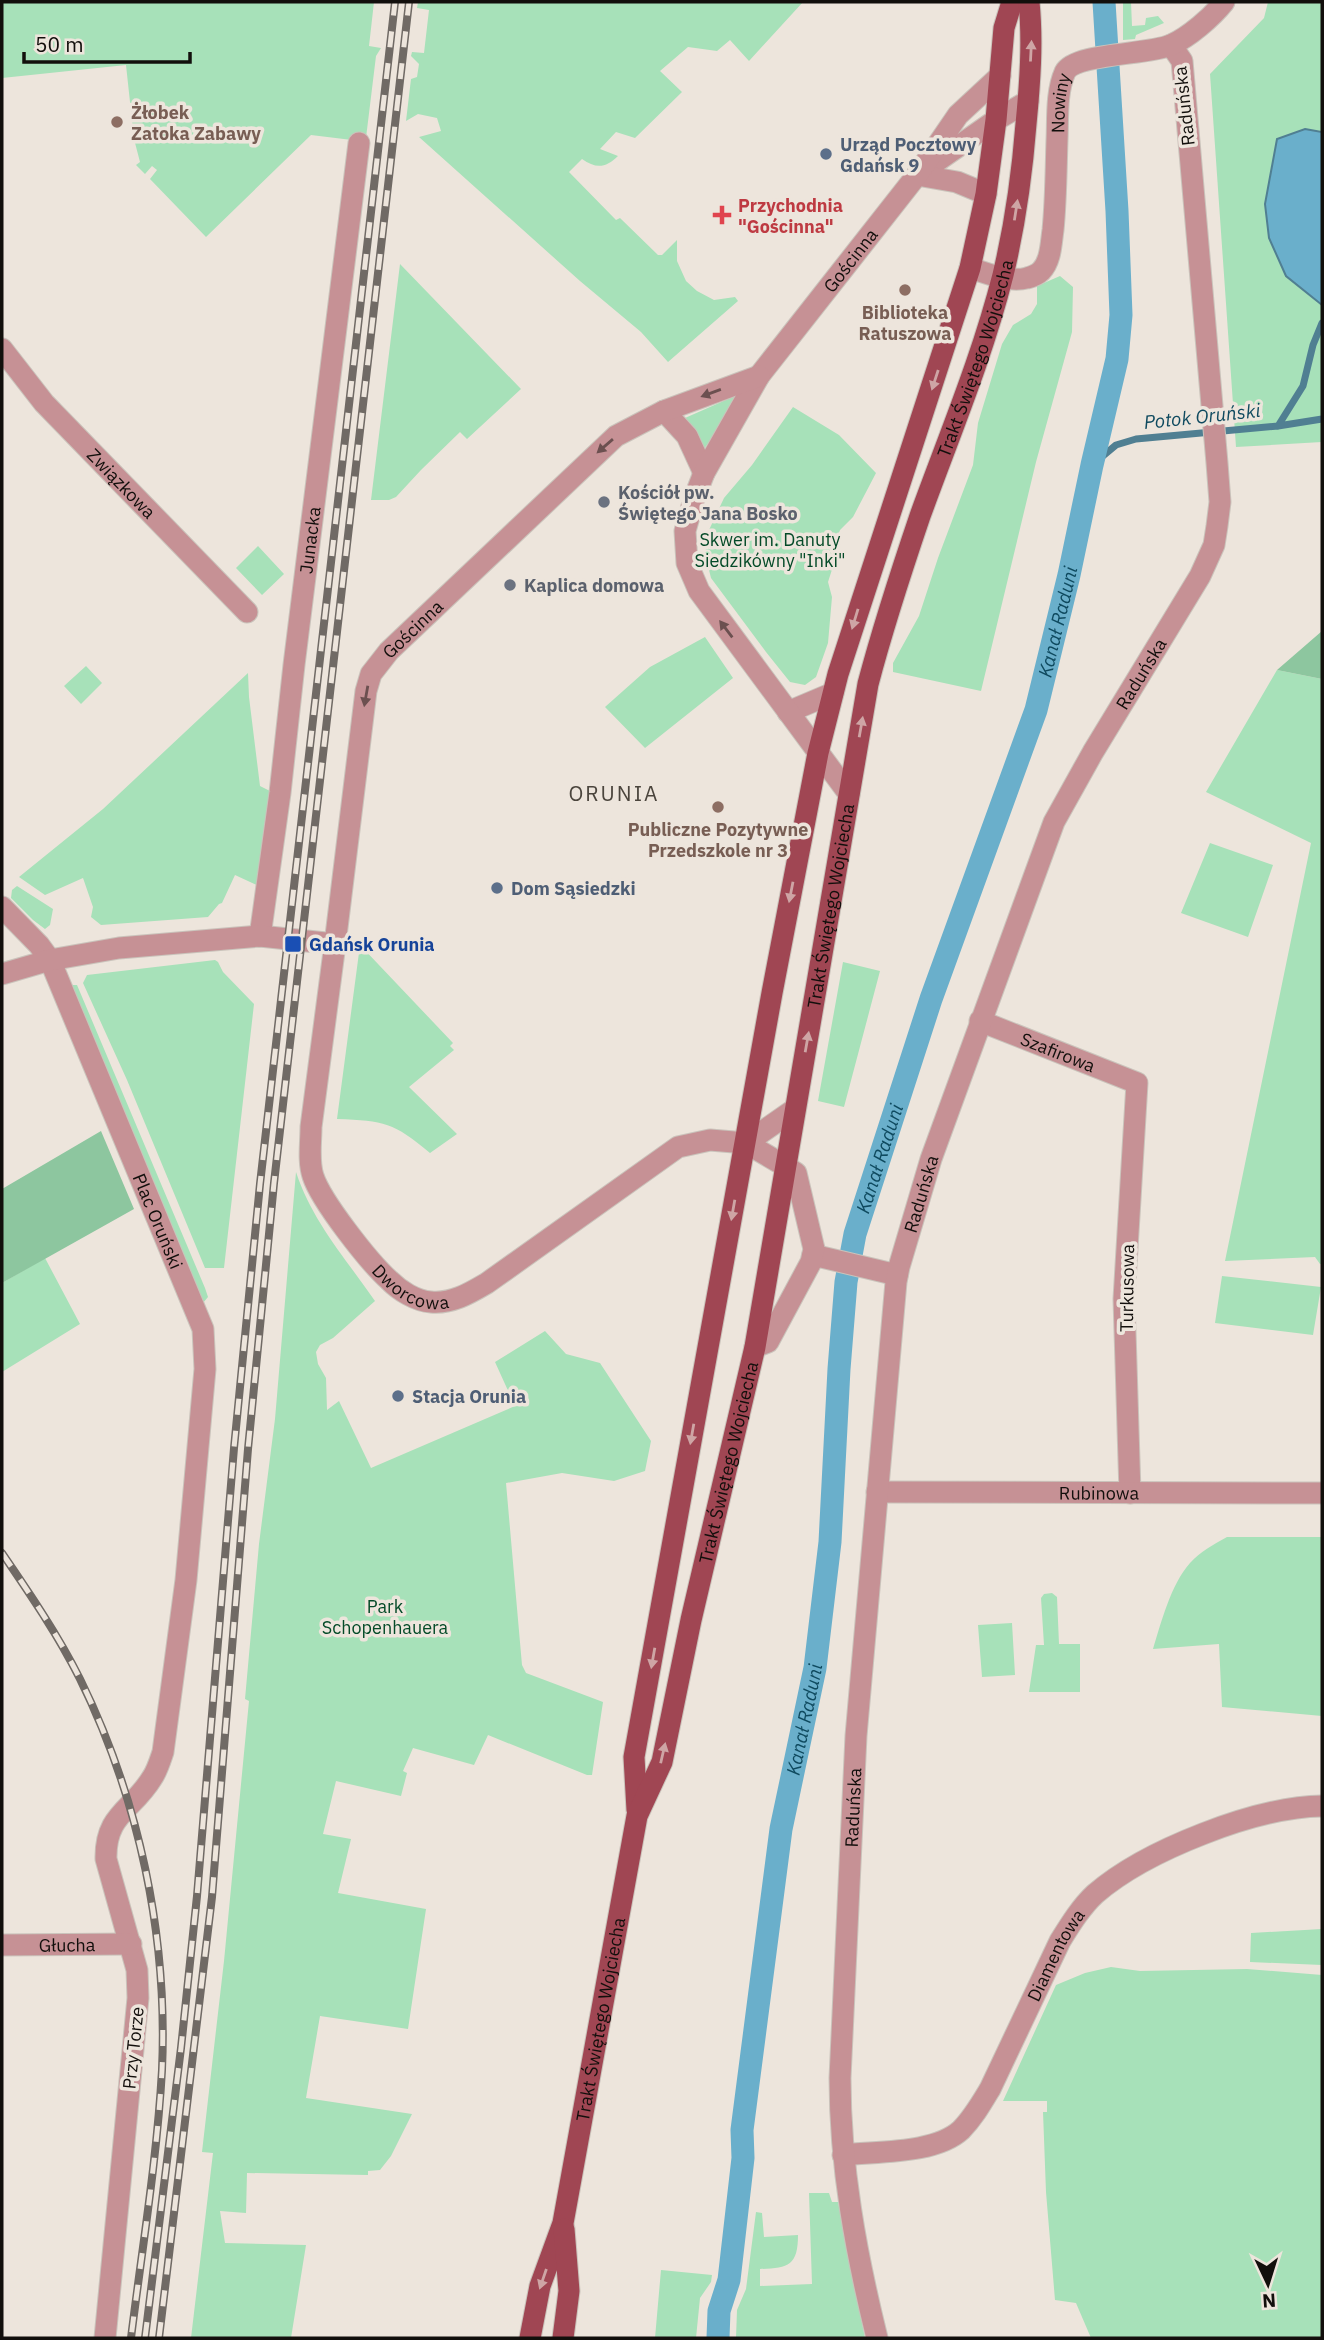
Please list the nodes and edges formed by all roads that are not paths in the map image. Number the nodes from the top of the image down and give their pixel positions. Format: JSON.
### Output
{"nodes":[{"id":1,"x":1012,"y":2,"type":"edge"},
{"id":2,"x":1029,"y":2,"type":"edge"},
{"id":3,"x":1224,"y":2,"type":"edge"},
{"id":4,"x":1171,"y":45,"type":"junction"},
{"id":5,"x":1000,"y":76,"type":"junction"},
{"id":6,"x":1028,"y":101,"type":"junction"},
{"id":7,"x":996,"y":120,"type":"junction"},
{"id":8,"x":359,"y":143,"type":"dead end"},
{"id":9,"x":917,"y":175,"type":"junction"},
{"id":10,"x":986,"y":194,"type":"junction"},
{"id":11,"x":970,"y":268,"type":"junction"},
{"id":12,"x":1002,"y":277,"type":"junction"},
{"id":13,"x":2,"y":349,"type":"edge"},
{"id":14,"x":759,"y":376,"type":"junction"},
{"id":15,"x":664,"y":411,"type":"junction"},
{"id":16,"x":704,"y":473,"type":"junction"},
{"id":17,"x":247,"y":612,"type":"dead end"},
{"id":18,"x":833,"y":693,"type":"junction"},
{"id":19,"x":788,"y":712,"type":"junction"},
{"id":20,"x":818,"y":753,"type":"junction"},
{"id":21,"x":849,"y":794,"type":"junction"},
{"id":22,"x":2,"y":907,"type":"edge"},
{"id":23,"x":260,"y":936,"type":"junction"},
{"id":24,"x":335,"y":944,"type":"junction"},
{"id":25,"x":50,"y":960,"type":"junction"},
{"id":26,"x":2,"y":974,"type":"edge"},
{"id":27,"x":980,"y":1021,"type":"junction"},
{"id":28,"x":1137,"y":1083,"type":"joint"},
{"id":29,"x":795,"y":1109,"type":"junction"},
{"id":30,"x":746,"y":1143,"type":"junction"},
{"id":31,"x":785,"y":1167,"type":"junction"},
{"id":32,"x":820,"y":1257,"type":"junction"},
{"id":33,"x":898,"y":1275,"type":"junction"},
{"id":34,"x":755,"y":1347,"type":"junction"},
{"id":35,"x":877,"y":1492,"type":"junction"},
{"id":36,"x":1130,"y":1493,"type":"junction"},
{"id":37,"x":1322,"y":1493,"type":"edge"},
{"id":38,"x":153,"y":1777,"type":"joint"},
{"id":39,"x":1322,"y":1806,"type":"edge"},
{"id":40,"x":638,"y":1816,"type":"junction"},
{"id":41,"x":131,"y":1944,"type":"junction"},
{"id":42,"x":2,"y":1945,"type":"edge"},
{"id":43,"x":843,"y":2155,"type":"junction"},
{"id":44,"x":563,"y":2223,"type":"junction"},
{"id":45,"x":105,"y":2338,"type":"edge"},
{"id":46,"x":530,"y":2338,"type":"edge"},
{"id":47,"x":563,"y":2338,"type":"edge"},
{"id":48,"x":877,"y":2338,"type":"edge"}],
"edges":[{"from":1,"to":5,"type":"main road","name":"Trakt Świętego Wojciecha"},
{"from":6,"to":2,"type":"main road","name":"Trakt Świętego Wojciecha","one_way":true},
{"from":3,"to":4,"type":"street","name":"Nowiny"},
{"from":4,"to":12,"type":"street","name":"Nowiny"},
{"from":4,"to":27,"type":"street","name":"Raduńska"},
{"from":5,"to":7,"type":"main road","name":"Trakt Świętego Wojciecha"},
{"from":5,"to":9,"type":"street","name":"Gościnna"},
{"from":6,"to":7,"type":"street","name":"Gościnna"},
{"from":12,"to":6,"type":"main road","name":"Trakt Świętego Wojciecha","one_way":true},
{"from":7,"to":9,"type":"street","name":"Gościnna"},
{"from":7,"to":10,"type":"main road","name":"Trakt Świętego Wojciecha"},
{"from":8,"to":23,"type":"street","name":"Junacka"},
{"from":9,"to":10,"type":"street"},
{"from":9,"to":14,"type":"street","name":"Gościnna"},
{"from":10,"to":11,"type":"main road","name":"Trakt Świętego Wojciecha"},
{"from":11,"to":12,"type":"street"},
{"from":11,"to":18,"type":"main road","name":"Trakt Świętego Wojciecha","one_way":true},
{"from":21,"to":12,"type":"main road","name":"Trakt Świętego Wojciecha","one_way":true},
{"from":13,"to":17,"type":"street","name":"Związkowa"},
{"from":14,"to":15,"type":"street","name":"Gościnna","one_way":true},
{"from":14,"to":16,"type":"street","name":"Gościnna"},
{"from":15,"to":16,"type":"street"},
{"from":15,"to":24,"type":"street","name":"Gościnna","one_way":true},
{"from":19,"to":16,"type":"street","name":"Gościnna","one_way":true},
{"from":18,"to":19,"type":"street"},
{"from":18,"to":20,"type":"main road","name":"Trakt Świętego Wojciecha"},
{"from":19,"to":20,"type":"street","name":"Gościnna"},
{"from":20,"to":21,"type":"street","name":"Gościnna"},
{"from":20,"to":30,"type":"main road","name":"Trakt Świętego Wojciecha","one_way":true},
{"from":29,"to":21,"type":"main road","name":"Trakt Świętego Wojciecha","one_way":true},
{"from":22,"to":25,"type":"street","name":"Plac Oruński"},
{"from":23,"to":24,"type":"street"},
{"from":23,"to":25,"type":"street"},
{"from":24,"to":30,"type":"street","name":"Dworcowa"},
{"from":25,"to":26,"type":"street"},
{"from":25,"to":38,"type":"street","name":"Plac Oruński"},
{"from":27,"to":28,"type":"street","name":"Szafirowa"},
{"from":27,"to":33,"type":"street","name":"Raduńska"},
{"from":28,"to":36,"type":"street","name":"Turkusowa"},
{"from":29,"to":30,"type":"street"},
{"from":29,"to":31,"type":"main road","name":"Trakt Świętego Wojciecha"},
{"from":30,"to":31,"type":"street","name":"Dworcowa"},
{"from":30,"to":40,"type":"main road","name":"Trakt Świętego Wojciecha","one_way":true},
{"from":31,"to":32,"type":"street"},
{"from":31,"to":34,"type":"main road","name":"Trakt Świętego Wojciecha"},
{"from":32,"to":33,"type":"street"},
{"from":32,"to":34,"type":"street"},
{"from":33,"to":35,"type":"street","name":"Raduńska"},
{"from":40,"to":34,"type":"main road","name":"Trakt Świętego Wojciecha","one_way":true},
{"from":35,"to":36,"type":"street","name":"Rubinowa"},
{"from":35,"to":43,"type":"street","name":"Raduńska"},
{"from":36,"to":37,"type":"street","name":"Rubinowa"},
{"from":38,"to":41,"type":"street","name":"Przy Torze"},
{"from":39,"to":43,"type":"street","name":"Diamentowa"},
{"from":40,"to":44,"type":"main road","name":"Trakt Świętego Wojciecha"},
{"from":41,"to":42,"type":"street","name":"Głucha"},
{"from":41,"to":45,"type":"street","name":"Przy Torze"},
{"from":43,"to":48,"type":"street","name":"Raduńska"},
{"from":44,"to":46,"type":"main road","name":"Trakt Świętego Wojciecha","one_way":true},
{"from":44,"to":47,"type":"main road","name":"Trakt Świętego Wojciecha"}]}
